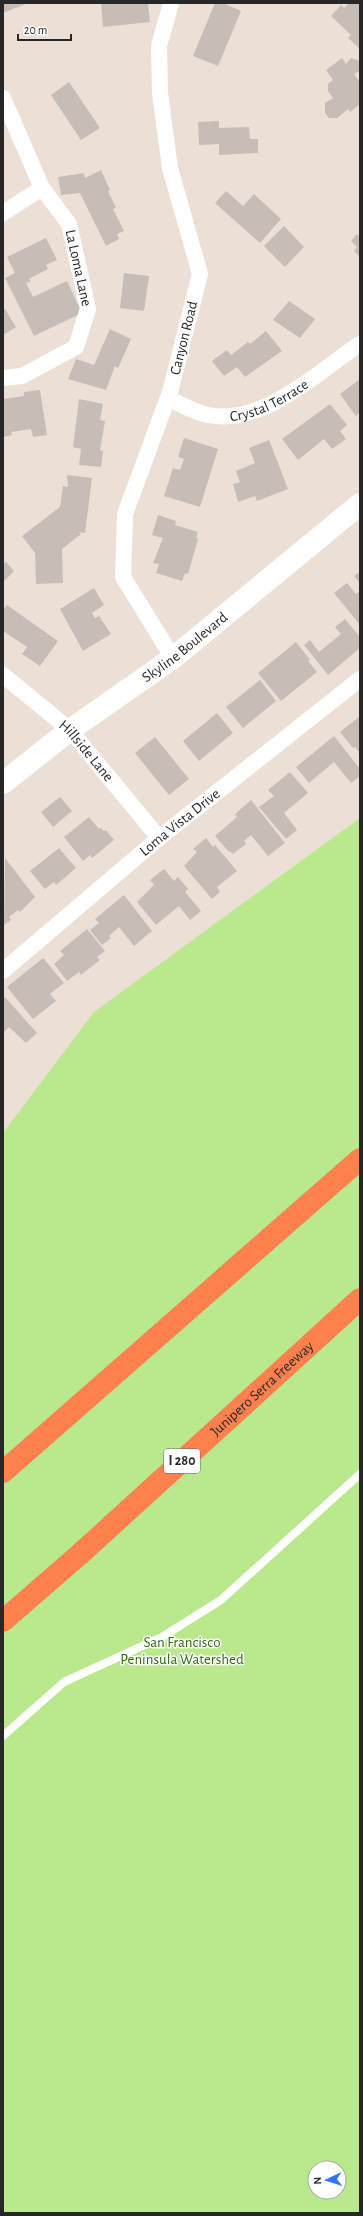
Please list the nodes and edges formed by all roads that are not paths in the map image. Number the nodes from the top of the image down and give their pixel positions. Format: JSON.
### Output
{"nodes":[{"id":1,"x":171,"y":3,"type":"edge"},
{"id":2,"x":3,"y":98,"type":"edge"},
{"id":3,"x":42,"y":188,"type":"junction"},
{"id":4,"x":3,"y":212,"type":"edge"},
{"id":5,"x":360,"y":344,"type":"edge"},
{"id":6,"x":3,"y":378,"type":"edge"},
{"id":7,"x":168,"y":398,"type":"junction"},
{"id":8,"x":360,"y":504,"type":"edge"},
{"id":9,"x":173,"y":658,"type":"junction"},
{"id":10,"x":3,"y":675,"type":"edge"},
{"id":11,"x":360,"y":679,"type":"edge"},
{"id":12,"x":70,"y":730,"type":"junction"},
{"id":13,"x":3,"y":783,"type":"edge"},
{"id":14,"x":159,"y":838,"type":"junction"},
{"id":15,"x":3,"y":971,"type":"edge"},
{"id":16,"x":360,"y":1159,"type":"edge"},
{"id":17,"x":360,"y":1299,"type":"edge"},
{"id":18,"x":3,"y":1472,"type":"edge"},
{"id":19,"x":360,"y":1474,"type":"edge"},
{"id":20,"x":3,"y":1621,"type":"edge"},
{"id":21,"x":3,"y":1736,"type":"edge"}],
"edges":[{"from":1,"to":7,"type":"street","name":"Canyon Road"},
{"from":2,"to":3,"type":"street","name":"La Loma Lane"},
{"from":3,"to":4,"type":"street"},
{"from":3,"to":6,"type":"street","name":"La Loma Lane"},
{"from":5,"to":7,"type":"street","name":"Crystal Terrace"},
{"from":7,"to":9,"type":"street","name":"Canyon Road"},
{"from":8,"to":9,"type":"main road","name":"Skyline Boulevard"},
{"from":9,"to":12,"type":"main road","name":"Skyline Boulevard"},
{"from":10,"to":12,"type":"street","name":"Hillside Lane"},
{"from":11,"to":14,"type":"street","name":"Loma Vista Drive"},
{"from":12,"to":13,"type":"main road","name":"Skyline Boulevard"},
{"from":12,"to":14,"type":"street","name":"Hillside Lane"},
{"from":14,"to":15,"type":"street","name":"Loma Vista Drive"},
{"from":16,"to":18,"type":"highway"},
{"from":17,"to":20,"type":"highway","name":"Junipero Serra Freeway","number":"I 280"},
{"from":19,"to":21,"type":"lane"}]}
